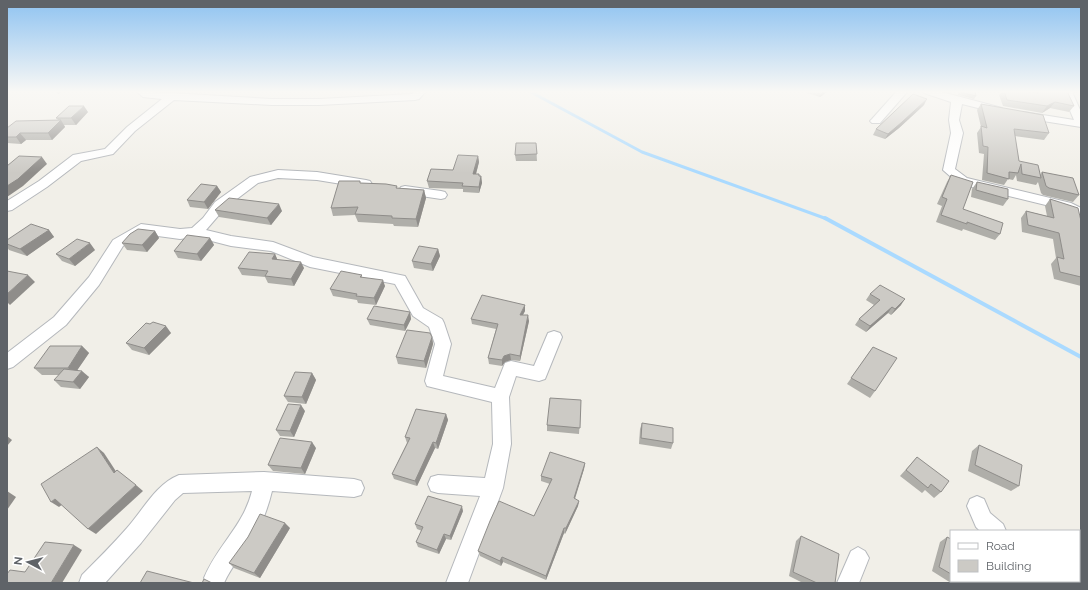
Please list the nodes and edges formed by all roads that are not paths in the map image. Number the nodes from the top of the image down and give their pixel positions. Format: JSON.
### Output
{"nodes":[{"id":1,"x":144,"y":119,"type":"edge"},
{"id":2,"x":878,"y":119,"type":"edge"},
{"id":3,"x":954,"y":119,"type":"edge"},
{"id":4,"x":1047,"y":119,"type":"edge"},
{"id":5,"x":876,"y":121,"type":"dead end"},
{"id":6,"x":1081,"y":124,"type":"edge"},
{"id":7,"x":378,"y":186,"type":"edge"},
{"id":8,"x":393,"y":188,"type":"edge"},
{"id":9,"x":440,"y":195,"type":"dead end"},
{"id":10,"x":7,"y":207,"type":"edge"},
{"id":11,"x":1081,"y":212,"type":"edge"},
{"id":12,"x":196,"y":232,"type":"junction"},
{"id":13,"x":554,"y":337,"type":"dead end"},
{"id":14,"x":7,"y":362,"type":"edge"},
{"id":15,"x":500,"y":397,"type":"junction"},
{"id":16,"x":264,"y":481,"type":"junction"},
{"id":17,"x":438,"y":484,"type":"dead end"},
{"id":18,"x":354,"y":488,"type":"dead end"},
{"id":19,"x":492,"y":488,"type":"junction"},
{"id":20,"x":977,"y":506,"type":"dead end"},
{"id":21,"x":995,"y":530,"type":"edge"},
{"id":22,"x":858,"y":558,"type":"dead end"},
{"id":23,"x":215,"y":578,"type":"dead end"},
{"id":24,"x":90,"y":583,"type":"edge"},
{"id":25,"x":457,"y":583,"type":"edge"},
{"id":26,"x":848,"y":583,"type":"edge"}],
"edges":[{"from":1,"to":10,"type":"street"},
{"from":2,"to":5,"type":"street"},
{"from":3,"to":11,"type":"street"},
{"from":4,"to":6,"type":"street"},
{"from":7,"to":12,"type":"street"},
{"from":8,"to":9,"type":"street"},
{"from":12,"to":14,"type":"street"},
{"from":12,"to":15,"type":"street"},
{"from":13,"to":15,"type":"street"},
{"from":15,"to":19,"type":"street"},
{"from":16,"to":18,"type":"street"},
{"from":16,"to":23,"type":"street"},
{"from":16,"to":24,"type":"street"},
{"from":17,"to":19,"type":"street"},
{"from":19,"to":25,"type":"street"},
{"from":20,"to":21,"type":"street"},
{"from":22,"to":26,"type":"street"}]}
